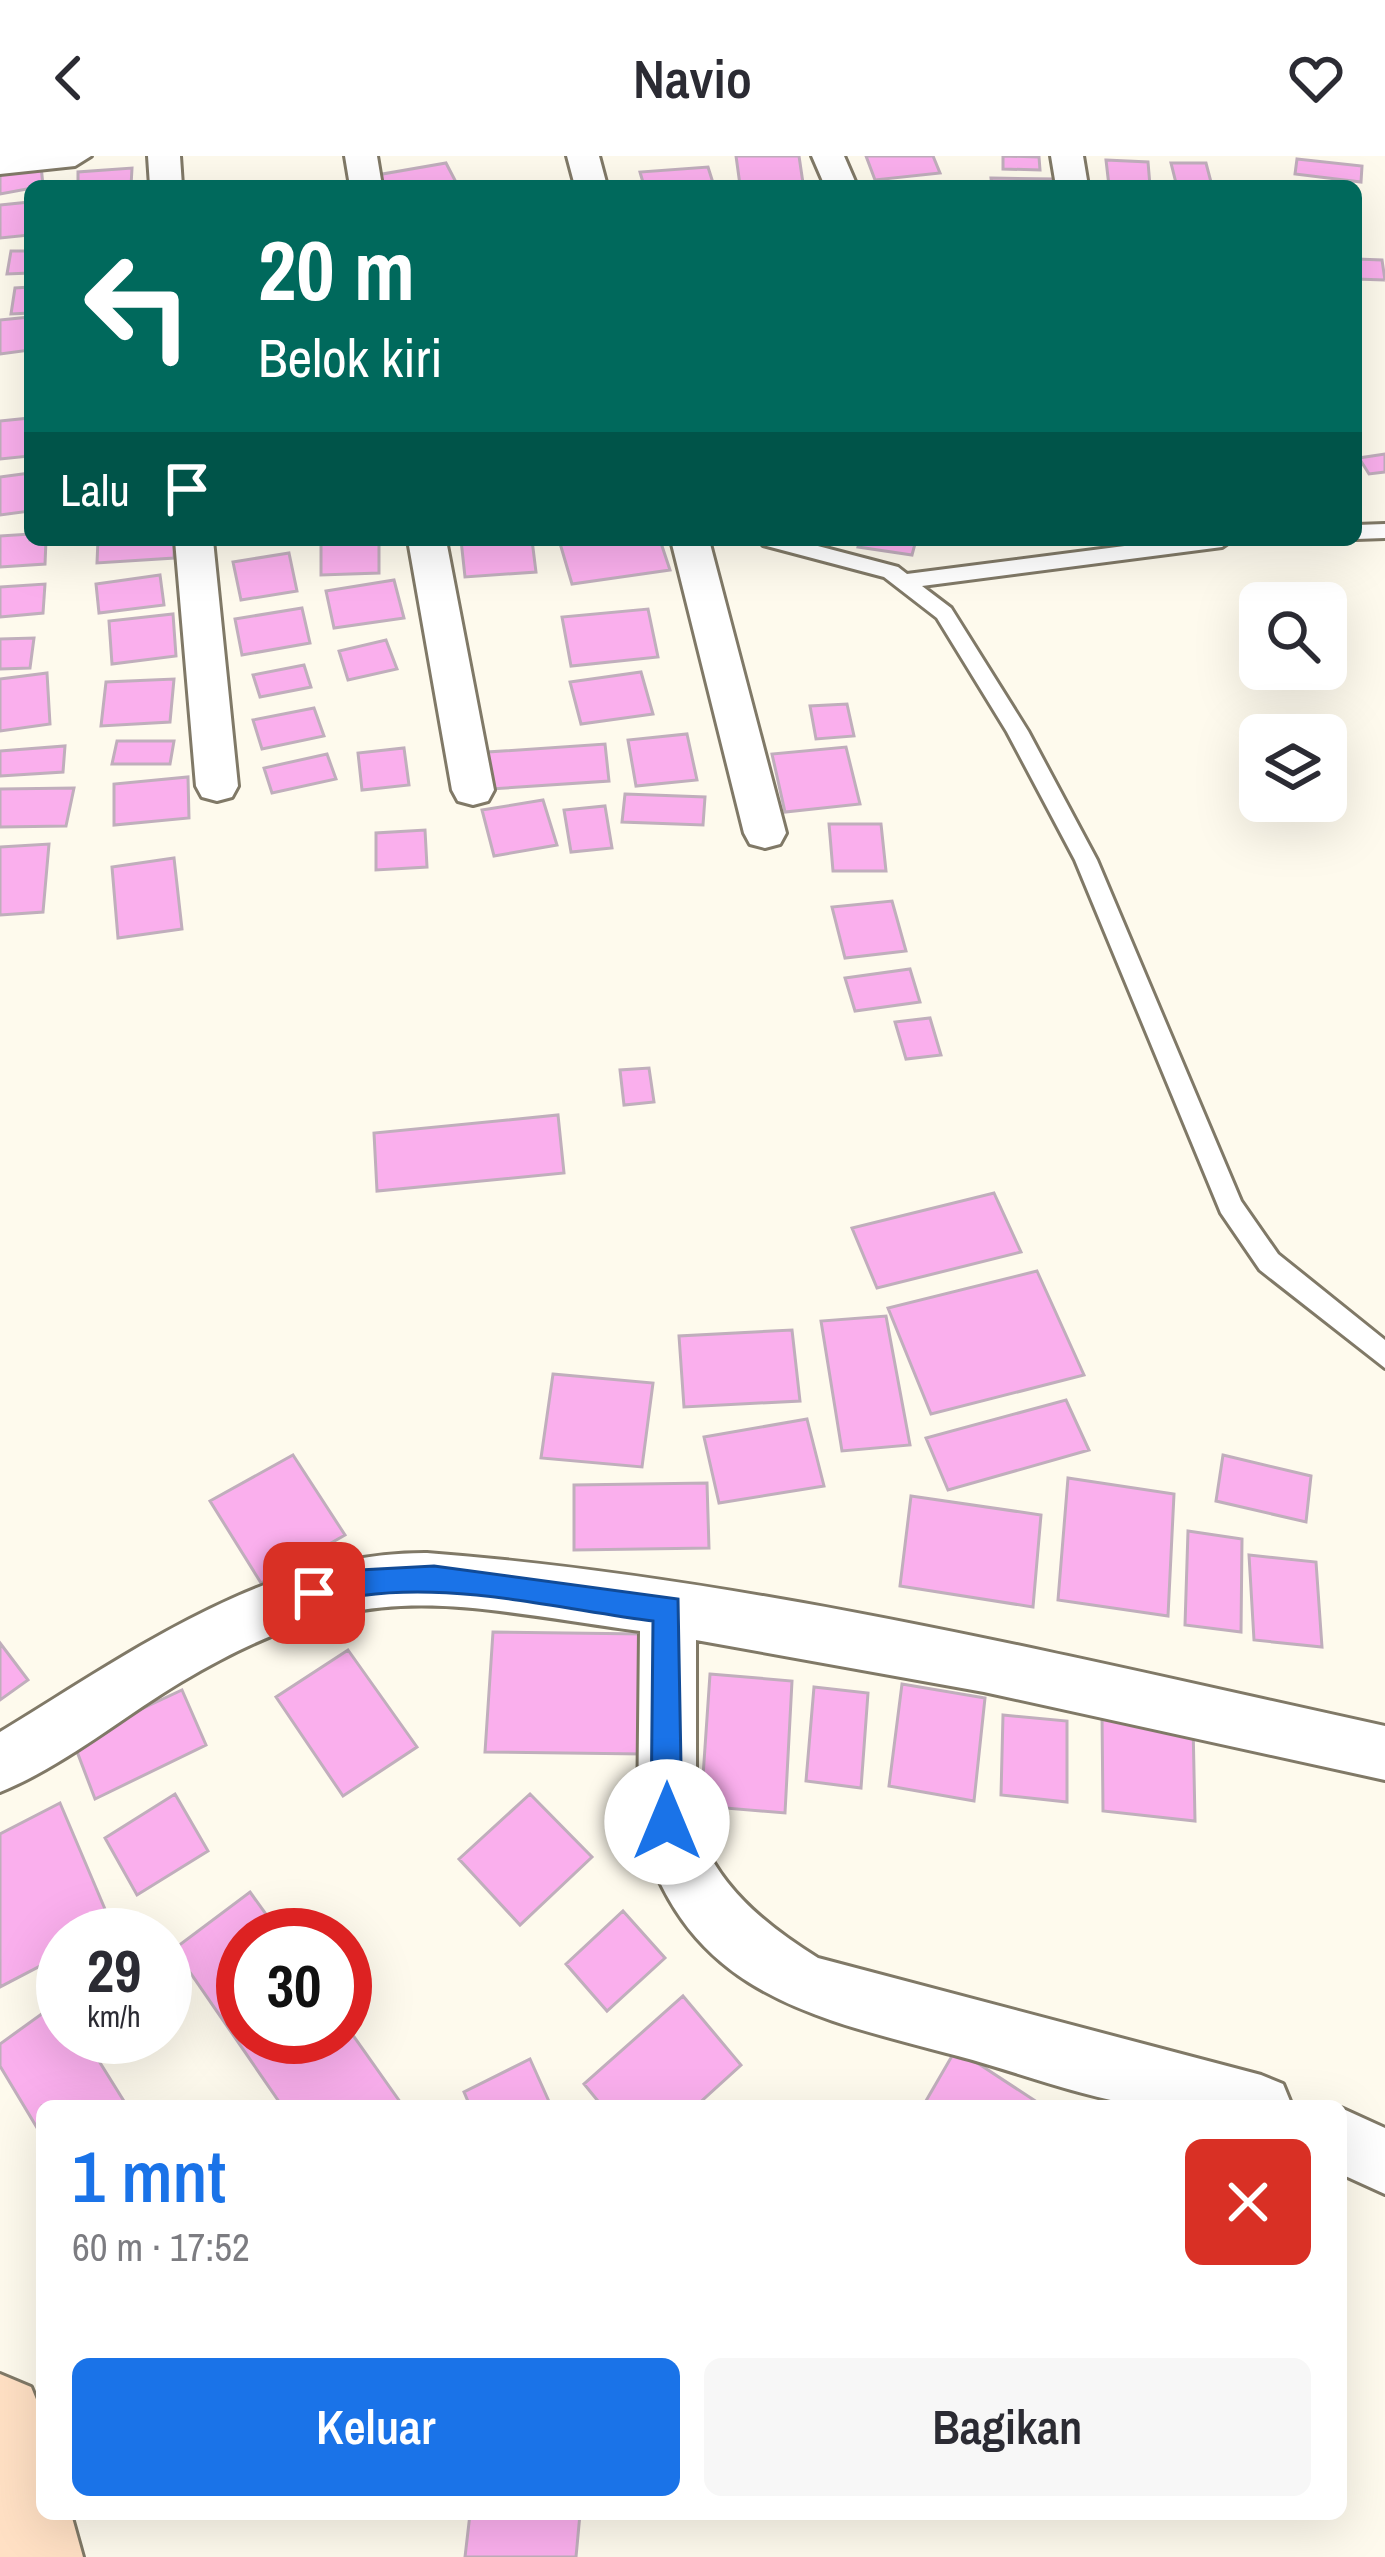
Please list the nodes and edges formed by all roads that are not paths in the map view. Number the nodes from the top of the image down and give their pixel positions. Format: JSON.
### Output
{"nodes":[{"id":1,"x":75,"y":156,"type":"edge"},
{"id":2,"x":0,"y":164,"type":"edge"},
{"id":3,"x":195,"y":546,"type":"edge"},
{"id":4,"x":428,"y":546,"type":"edge"},
{"id":5,"x":692,"y":546,"type":"edge"},
{"id":6,"x":795,"y":546,"type":"edge"},
{"id":7,"x":1176,"y":546,"type":"edge"},
{"id":8,"x":907,"y":581,"type":"junction"},
{"id":9,"x":217,"y":786,"type":"dead end"},
{"id":10,"x":473,"y":790,"type":"dead end"},
{"id":11,"x":765,"y":833,"type":"dead end"},
{"id":12,"x":1385,"y":1357,"type":"edge"},
{"id":13,"x":668,"y":1609,"type":"junction"},
{"id":14,"x":1385,"y":1753,"type":"edge"},
{"id":15,"x":0,"y":1764,"type":"edge"},
{"id":16,"x":1238,"y":2100,"type":"edge"},
{"id":17,"x":1347,"y":2143,"type":"edge"},
{"id":18,"x":1385,"y":2162,"type":"edge"},
{"id":19,"x":0,"y":2418,"type":"edge"},
{"id":20,"x":21,"y":2530,"type":"edge"}],
"edges":[{"from":1,"to":2,"type":"street"},
{"from":3,"to":9,"type":"street"},
{"from":4,"to":10,"type":"street"},
{"from":5,"to":11,"type":"street"},
{"from":6,"to":8,"type":"lane"},
{"from":7,"to":8,"type":"lane"},
{"from":8,"to":12,"type":"lane"},
{"from":13,"to":14,"type":"street"},
{"from":13,"to":15,"type":"street"},
{"from":13,"to":16,"type":"street"},
{"from":17,"to":18,"type":"street"},
{"from":19,"to":20,"type":"main road"}]}
